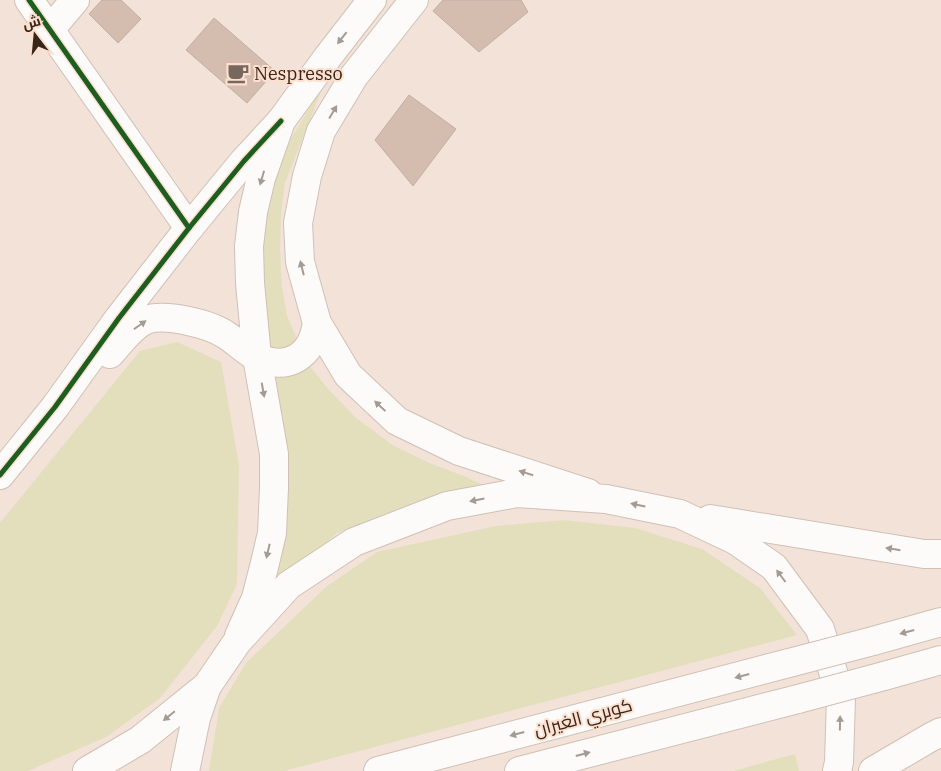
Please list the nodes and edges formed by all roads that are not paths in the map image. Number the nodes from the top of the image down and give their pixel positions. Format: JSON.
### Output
{"nodes":[{"id":1,"x":29,"y":0,"type":"edge"},
{"id":2,"x":75,"y":0,"type":"edge"},
{"id":3,"x":372,"y":0,"type":"edge"},
{"id":4,"x":414,"y":0,"type":"edge"},
{"id":5,"x":49,"y":31,"type":"junction"},
{"id":6,"x":281,"y":122,"type":"junction"},
{"id":7,"x":189,"y":228,"type":"junction"},
{"id":8,"x":317,"y":324,"type":"junction"},
{"id":9,"x":257,"y":357,"type":"junction"},
{"id":10,"x":55,"y":407,"type":"junction"},
{"id":11,"x":0,"y":474,"type":"edge"},
{"id":12,"x":606,"y":499,"type":"junction"},
{"id":13,"x":680,"y":514,"type":"junction"},
{"id":14,"x":941,"y":554,"type":"edge"},
{"id":15,"x":941,"y":622,"type":"edge"},
{"id":16,"x":237,"y":642,"type":"junction"},
{"id":17,"x":941,"y":660,"type":"edge"},
{"id":18,"x":207,"y":686,"type":"junction"},
{"id":19,"x":936,"y":734,"type":"edge"},
{"id":20,"x":87,"y":771,"type":"edge"},
{"id":21,"x":186,"y":771,"type":"edge"},
{"id":22,"x":378,"y":771,"type":"edge"},
{"id":23,"x":519,"y":771,"type":"edge"},
{"id":24,"x":837,"y":771,"type":"edge"},
{"id":25,"x":873,"y":771,"type":"edge"},
{"id":26,"x":906,"y":771,"type":"edge"}],
"edges":[{"from":1,"to":5,"type":"main road"},
{"from":2,"to":5,"type":"main road"},
{"from":3,"to":6,"type":"main road","one_way":true},
{"from":8,"to":4,"type":"main road","one_way":true},
{"from":5,"to":7,"type":"main road"},
{"from":6,"to":7,"type":"main road"},
{"from":6,"to":9,"type":"main road","one_way":true},
{"from":7,"to":10,"type":"main road"},
{"from":8,"to":9,"type":"main road"},
{"from":12,"to":8,"type":"main road","one_way":true},
{"from":10,"to":9,"type":"main road","one_way":true},
{"from":9,"to":16,"type":"main road","one_way":true},
{"from":10,"to":11,"type":"main road"},
{"from":13,"to":12,"type":"main road","one_way":true},
{"from":12,"to":16,"type":"main road","one_way":true},
{"from":14,"to":13,"type":"main road","one_way":true},
{"from":24,"to":13,"type":"main road","one_way":true},
{"from":15,"to":22,"type":"main road","name":"كوبري الغيران","one_way":true,"bridge":true},
{"from":16,"to":18,"type":"main road"},
{"from":23,"to":17,"type":"main road","name":"كوبري الغيران","one_way":true,"bridge":true},
{"from":18,"to":20,"type":"main road","one_way":true},
{"from":18,"to":21,"type":"main road"},
{"from":19,"to":25,"type":"main road"},
{"from":19,"to":26,"type":"main road"}]}
